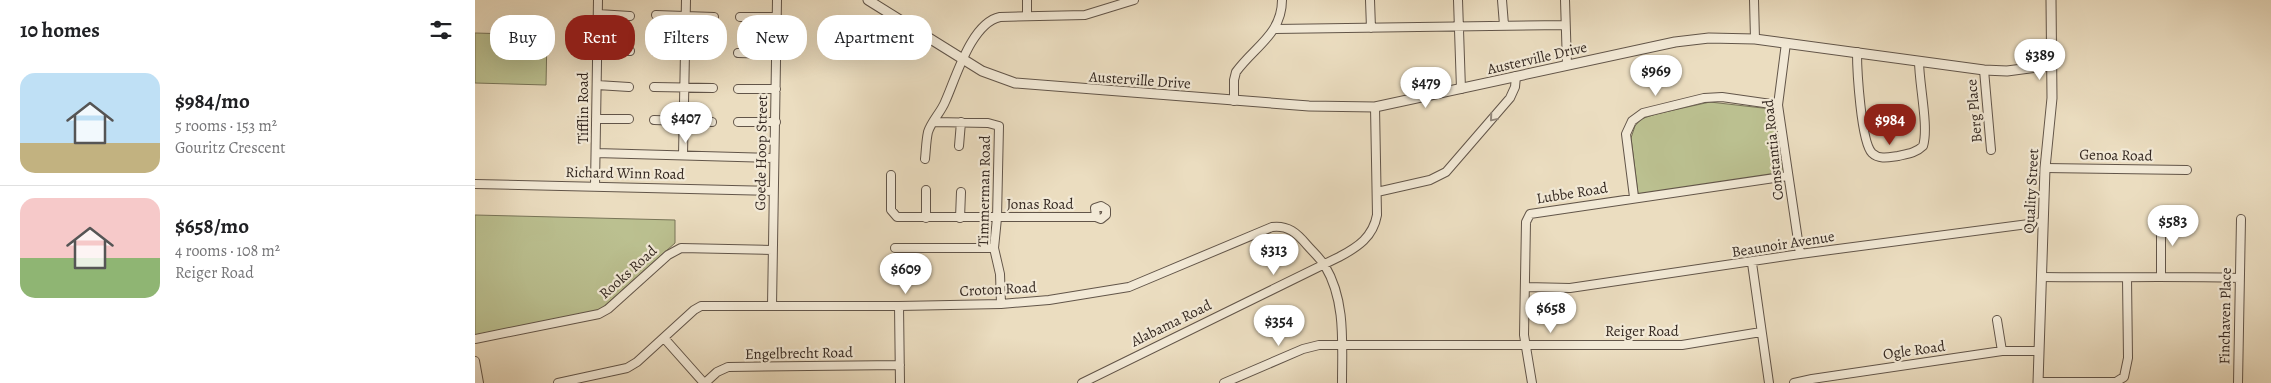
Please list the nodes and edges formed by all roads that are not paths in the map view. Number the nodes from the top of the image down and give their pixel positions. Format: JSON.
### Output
{"nodes":[{"id":1,"x":598,"y":0,"type":"edge"},
{"id":2,"x":686,"y":0,"type":"edge"},
{"id":3,"x":777,"y":0,"type":"edge"},
{"id":4,"x":869,"y":0,"type":"edge"},
{"id":5,"x":1027,"y":0,"type":"edge"},
{"id":6,"x":1135,"y":0,"type":"edge"},
{"id":7,"x":1282,"y":0,"type":"edge"},
{"id":8,"x":1370,"y":0,"type":"edge"},
{"id":9,"x":1458,"y":0,"type":"edge"},
{"id":10,"x":1503,"y":0,"type":"edge"},
{"id":11,"x":1565,"y":0,"type":"edge"},
{"id":12,"x":1754,"y":0,"type":"edge"},
{"id":13,"x":2051,"y":0,"type":"edge"},
{"id":14,"x":598,"y":14,"type":"joint"},
{"id":15,"x":614,"y":15,"type":"edge"},
{"id":16,"x":685,"y":15,"type":"edge"},
{"id":17,"x":777,"y":15,"type":"edge"},
{"id":18,"x":1027,"y":16,"type":"junction"},
{"id":19,"x":1504,"y":25,"type":"junction"},
{"id":20,"x":1565,"y":25,"type":"junction"},
{"id":21,"x":1459,"y":26,"type":"junction"},
{"id":22,"x":1371,"y":28,"type":"junction"},
{"id":23,"x":1275,"y":29,"type":"junction"},
{"id":24,"x":1755,"y":39,"type":"junction"},
{"id":25,"x":1786,"y":43,"type":"junction"},
{"id":26,"x":1857,"y":52,"type":"junction"},
{"id":27,"x":963,"y":59,"type":"junction"},
{"id":28,"x":597,"y":60,"type":"edge"},
{"id":29,"x":685,"y":60,"type":"edge"},
{"id":30,"x":776,"y":60,"type":"edge"},
{"id":31,"x":1919,"y":61,"type":"junction"},
{"id":32,"x":1567,"y":65,"type":"junction"},
{"id":33,"x":2053,"y":65,"type":"junction"},
{"id":34,"x":1984,"y":70,"type":"junction"},
{"id":35,"x":1516,"y":76,"type":"junction"},
{"id":36,"x":597,"y":85,"type":"junction"},
{"id":37,"x":629,"y":87,"type":"dead end"},
{"id":38,"x":654,"y":88,"type":"dead end"},
{"id":39,"x":684,"y":88,"type":"junction"},
{"id":40,"x":713,"y":88,"type":"dead end"},
{"id":41,"x":738,"y":89,"type":"dead end"},
{"id":42,"x":1461,"y":89,"type":"junction"},
{"id":43,"x":776,"y":90,"type":"junction"},
{"id":44,"x":1234,"y":101,"type":"junction"},
{"id":45,"x":944,"y":104,"type":"junction"},
{"id":46,"x":1778,"y":105,"type":"junction"},
{"id":47,"x":1375,"y":107,"type":"junction"},
{"id":48,"x":596,"y":118,"type":"junction"},
{"id":49,"x":629,"y":119,"type":"dead end"},
{"id":50,"x":653,"y":120,"type":"dead end"},
{"id":51,"x":683,"y":121,"type":"junction"},
{"id":52,"x":712,"y":122,"type":"dead end"},
{"id":53,"x":737,"y":122,"type":"dead end"},
{"id":54,"x":776,"y":122,"type":"junction"},
{"id":55,"x":934,"y":122,"type":"junction"},
{"id":56,"x":952,"y":122,"type":"junction"},
{"id":57,"x":961,"y":122,"type":"junction"},
{"id":58,"x":959,"y":146,"type":"dead end"},
{"id":59,"x":1991,"y":150,"type":"dead end"},
{"id":60,"x":597,"y":153,"type":"junction"},
{"id":61,"x":683,"y":155,"type":"junction"},
{"id":62,"x":774,"y":158,"type":"junction"},
{"id":63,"x":925,"y":159,"type":"dead end"},
{"id":64,"x":2045,"y":168,"type":"junction"},
{"id":65,"x":2187,"y":170,"type":"dead end"},
{"id":66,"x":891,"y":175,"type":"dead end"},
{"id":67,"x":1788,"y":176,"type":"junction"},
{"id":68,"x":475,"y":184,"type":"edge"},
{"id":69,"x":595,"y":186,"type":"junction"},
{"id":70,"x":926,"y":190,"type":"dead end"},
{"id":71,"x":773,"y":191,"type":"junction"},
{"id":72,"x":961,"y":192,"type":"dead end"},
{"id":73,"x":1377,"y":192,"type":"junction"},
{"id":74,"x":1634,"y":198,"type":"junction"},
{"id":75,"x":1096,"y":217,"type":"dead end"},
{"id":76,"x":926,"y":218,"type":"junction"},
{"id":77,"x":960,"y":218,"type":"junction"},
{"id":78,"x":997,"y":218,"type":"junction"},
{"id":79,"x":2161,"y":219,"type":"dead end"},
{"id":80,"x":2241,"y":219,"type":"dead end"},
{"id":81,"x":2043,"y":222,"type":"junction"},
{"id":82,"x":895,"y":248,"type":"dead end"},
{"id":83,"x":994,"y":248,"type":"junction"},
{"id":84,"x":772,"y":250,"type":"junction"},
{"id":85,"x":1801,"y":254,"type":"junction"},
{"id":86,"x":1752,"y":263,"type":"junction"},
{"id":87,"x":1324,"y":264,"type":"junction"},
{"id":88,"x":2161,"y":276,"type":"junction"},
{"id":89,"x":2041,"y":277,"type":"junction"},
{"id":90,"x":2127,"y":278,"type":"junction"},
{"id":91,"x":2239,"y":278,"type":"junction"},
{"id":92,"x":1526,"y":286,"type":"junction"},
{"id":93,"x":1001,"y":304,"type":"junction"},
{"id":94,"x":772,"y":306,"type":"junction"},
{"id":95,"x":899,"y":306,"type":"junction"},
{"id":96,"x":1997,"y":320,"type":"dead end"},
{"id":97,"x":1761,"y":332,"type":"junction"},
{"id":98,"x":475,"y":338,"type":"edge"},
{"id":99,"x":664,"y":338,"type":"junction"},
{"id":100,"x":1342,"y":345,"type":"junction"},
{"id":101,"x":1526,"y":345,"type":"junction"},
{"id":102,"x":2002,"y":351,"type":"junction"},
{"id":103,"x":2039,"y":351,"type":"junction"},
{"id":104,"x":475,"y":361,"type":"edge"},
{"id":105,"x":900,"y":365,"type":"junction"},
{"id":106,"x":2038,"y":382,"type":"edge"},
{"id":107,"x":479,"y":383,"type":"edge"},
{"id":108,"x":558,"y":383,"type":"edge"},
{"id":109,"x":704,"y":383,"type":"edge"},
{"id":110,"x":900,"y":383,"type":"edge"},
{"id":111,"x":1082,"y":383,"type":"edge"},
{"id":112,"x":1224,"y":383,"type":"edge"},
{"id":113,"x":1341,"y":383,"type":"edge"},
{"id":114,"x":1531,"y":383,"type":"edge"},
{"id":115,"x":1769,"y":383,"type":"edge"},
{"id":116,"x":1794,"y":383,"type":"edge"},
{"id":117,"x":2238,"y":383,"type":"edge"}],
"edges":[{"from":1,"to":14,"type":"street","name":"Tifflin Road"},
{"from":2,"to":16,"type":"street"},
{"from":3,"to":17,"type":"street","name":"Goede Hoop Street"},
{"from":4,"to":27,"type":"street","name":"Austerville Drive"},
{"from":5,"to":18,"type":"street"},
{"from":6,"to":18,"type":"street"},
{"from":7,"to":23,"type":"street"},
{"from":8,"to":22,"type":"street"},
{"from":9,"to":21,"type":"street"},
{"from":10,"to":19,"type":"street"},
{"from":11,"to":20,"type":"street"},
{"from":12,"to":24,"type":"street"},
{"from":13,"to":33,"type":"street","name":"Quality Street"},
{"from":14,"to":15,"type":"street"},
{"from":18,"to":27,"type":"street"},
{"from":19,"to":20,"type":"street"},
{"from":19,"to":21,"type":"street"},
{"from":20,"to":32,"type":"street"},
{"from":21,"to":22,"type":"street"},
{"from":21,"to":42,"type":"street"},
{"from":22,"to":23,"type":"street"},
{"from":23,"to":44,"type":"street"},
{"from":24,"to":25,"type":"street","name":"Austerville Drive"},
{"from":24,"to":32,"type":"street","name":"Austerville Drive"},
{"from":25,"to":26,"type":"street","name":"Austerville Drive"},
{"from":25,"to":46,"type":"street","name":"Constantia Road"},
{"from":26,"to":31,"type":"street","name":"Austerville Drive"},
{"from":26,"to":31,"type":"street"},
{"from":27,"to":44,"type":"street","name":"Austerville Drive"},
{"from":27,"to":45,"type":"street"},
{"from":28,"to":36,"type":"street","name":"Tifflin Road"},
{"from":29,"to":39,"type":"street"},
{"from":30,"to":43,"type":"street","name":"Goede Hoop Street"},
{"from":31,"to":34,"type":"street","name":"Austerville Drive"},
{"from":32,"to":35,"type":"street","name":"Austerville Drive"},
{"from":33,"to":34,"type":"street","name":"Austerville Drive"},
{"from":33,"to":64,"type":"street","name":"Quality Street"},
{"from":34,"to":59,"type":"street","name":"Berg Place"},
{"from":35,"to":42,"type":"street","name":"Austerville Drive"},
{"from":35,"to":73,"type":"street","one_way":true},
{"from":36,"to":37,"type":"street"},
{"from":36,"to":48,"type":"street","name":"Tifflin Road"},
{"from":38,"to":39,"type":"street"},
{"from":39,"to":40,"type":"street"},
{"from":39,"to":51,"type":"street"},
{"from":41,"to":43,"type":"street"},
{"from":42,"to":47,"type":"street","name":"Austerville Drive"},
{"from":43,"to":54,"type":"street","name":"Goede Hoop Street"},
{"from":44,"to":47,"type":"street","name":"Austerville Drive"},
{"from":45,"to":55,"type":"street"},
{"from":45,"to":56,"type":"street"},
{"from":46,"to":67,"type":"street","name":"Constantia Road"},
{"from":46,"to":74,"type":"street"},
{"from":47,"to":73,"type":"street","name":"Alabama Road"},
{"from":48,"to":49,"type":"street"},
{"from":48,"to":60,"type":"street","name":"Tifflin Road"},
{"from":50,"to":51,"type":"street"},
{"from":51,"to":52,"type":"street"},
{"from":51,"to":61,"type":"street"},
{"from":53,"to":54,"type":"street"},
{"from":54,"to":62,"type":"street","name":"Goede Hoop Street"},
{"from":55,"to":56,"type":"street","name":"Timmerman Road"},
{"from":55,"to":63,"type":"street"},
{"from":56,"to":57,"type":"street","name":"Timmerman Road"},
{"from":57,"to":58,"type":"street"},
{"from":57,"to":78,"type":"street","name":"Timmerman Road"},
{"from":60,"to":61,"type":"street"},
{"from":60,"to":69,"type":"street","name":"Tifflin Road"},
{"from":61,"to":62,"type":"street"},
{"from":62,"to":71,"type":"street","name":"Goede Hoop Street"},
{"from":64,"to":65,"type":"street","name":"Genoa Road"},
{"from":64,"to":81,"type":"street","name":"Quality Street"},
{"from":66,"to":76,"type":"street","name":"Jonas Road"},
{"from":67,"to":74,"type":"street","name":"Lubbe Road"},
{"from":67,"to":85,"type":"street","name":"Constantia Road"},
{"from":68,"to":69,"type":"street","name":"Richard Winn Road"},
{"from":69,"to":71,"type":"street","name":"Richard Winn Road"},
{"from":70,"to":76,"type":"street"},
{"from":71,"to":84,"type":"street","name":"Goede Hoop Street"},
{"from":72,"to":77,"type":"street"},
{"from":73,"to":87,"type":"street","name":"Alabama Road"},
{"from":74,"to":92,"type":"street","name":"Lubbe Road"},
{"from":75,"to":78,"type":"street","name":"Jonas Road"},
{"from":76,"to":77,"type":"street","name":"Jonas Road"},
{"from":77,"to":78,"type":"street","name":"Jonas Road"},
{"from":78,"to":83,"type":"street","name":"Timmerman Road"},
{"from":79,"to":88,"type":"street"},
{"from":80,"to":91,"type":"street","name":"Finchaven Place"},
{"from":81,"to":85,"type":"street","name":"Beaunoir Avenue"},
{"from":81,"to":89,"type":"street","name":"Quality Street"},
{"from":82,"to":83,"type":"street"},
{"from":83,"to":93,"type":"street","name":"Timmerman Road"},
{"from":84,"to":94,"type":"street","name":"Goede Hoop Street"},
{"from":84,"to":98,"type":"street","name":"Rooks Road"},
{"from":85,"to":86,"type":"street","name":"Beaunoir Avenue"},
{"from":86,"to":92,"type":"street","name":"Beaunoir Avenue"},
{"from":86,"to":97,"type":"street"},
{"from":87,"to":93,"type":"street","name":"Croton Road"},
{"from":87,"to":100,"type":"street"},
{"from":87,"to":111,"type":"street","name":"Alabama Road"},
{"from":88,"to":90,"type":"street"},
{"from":88,"to":91,"type":"street"},
{"from":89,"to":90,"type":"street"},
{"from":89,"to":103,"type":"street","name":"Quality Street"},
{"from":90,"to":106,"type":"street"},
{"from":91,"to":117,"type":"street","name":"Finchaven Place"},
{"from":92,"to":101,"type":"street","name":"Lubbe Road"},
{"from":93,"to":95,"type":"street","name":"Croton Road"},
{"from":94,"to":95,"type":"street","name":"Croton Road"},
{"from":94,"to":99,"type":"street","name":"Croton Road"},
{"from":95,"to":105,"type":"street"},
{"from":96,"to":102,"type":"street"},
{"from":97,"to":101,"type":"street","name":"Reiger Road"},
{"from":97,"to":115,"type":"street"},
{"from":99,"to":108,"type":"street","name":"Croton Road"},
{"from":99,"to":109,"type":"street"},
{"from":100,"to":101,"type":"street","name":"Reiger Road"},
{"from":100,"to":112,"type":"street","name":"Reiger Road"},
{"from":100,"to":113,"type":"street"},
{"from":101,"to":114,"type":"street","name":"Lubbe Road"},
{"from":102,"to":103,"type":"street","name":"Ogle Road"},
{"from":102,"to":116,"type":"street","name":"Ogle Road"},
{"from":103,"to":106,"type":"street","name":"Quality Street"},
{"from":104,"to":107,"type":"street"},
{"from":105,"to":109,"type":"street","name":"Engelbrecht Road"},
{"from":105,"to":110,"type":"street"}]}
